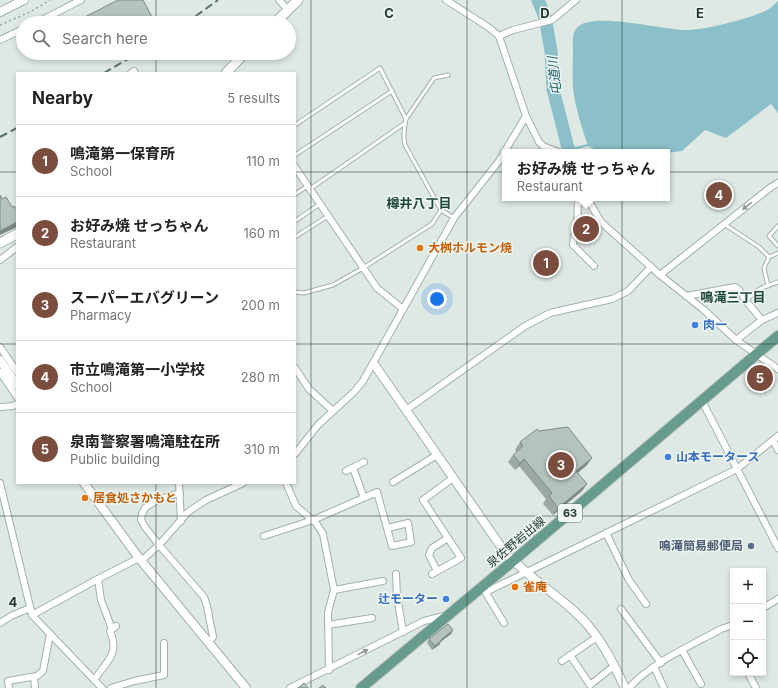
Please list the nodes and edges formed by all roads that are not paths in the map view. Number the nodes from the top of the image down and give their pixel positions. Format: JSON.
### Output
{"nodes":[{"id":1,"x":24,"y":0,"type":"edge"},
{"id":2,"x":81,"y":0,"type":"edge"},
{"id":3,"x":279,"y":0,"type":"edge"},
{"id":4,"x":298,"y":0,"type":"edge"},
{"id":5,"x":446,"y":0,"type":"edge"},
{"id":6,"x":576,"y":0,"type":"edge"},
{"id":7,"x":288,"y":10,"type":"junction"},
{"id":8,"x":0,"y":12,"type":"edge"},
{"id":9,"x":50,"y":16,"type":"edge"},
{"id":10,"x":282,"y":16,"type":"edge"},
{"id":11,"x":16,"y":32,"type":"edge"},
{"id":12,"x":499,"y":36,"type":"junction"},
{"id":13,"x":0,"y":40,"type":"edge"},
{"id":14,"x":238,"y":60,"type":"edge"},
{"id":15,"x":227,"y":72,"type":"edge"},
{"id":16,"x":448,"y":75,"type":"dead end"},
{"id":17,"x":392,"y":91,"type":"junction"},
{"id":18,"x":526,"y":116,"type":"junction"},
{"id":19,"x":406,"y":121,"type":"junction"},
{"id":20,"x":296,"y":125,"type":"edge"},
{"id":21,"x":506,"y":149,"type":"edge"},
{"id":22,"x":551,"y":149,"type":"edge"},
{"id":23,"x":296,"y":154,"type":"edge"},
{"id":24,"x":502,"y":156,"type":"edge"},
{"id":25,"x":296,"y":168,"type":"edge"},
{"id":26,"x":778,"y":183,"type":"edge"},
{"id":27,"x":309,"y":187,"type":"junction"},
{"id":28,"x":296,"y":194,"type":"edge"},
{"id":29,"x":578,"y":201,"type":"edge"},
{"id":30,"x":589,"y":201,"type":"edge"},
{"id":31,"x":320,"y":204,"type":"junction"},
{"id":32,"x":441,"y":210,"type":"junction"},
{"id":33,"x":328,"y":216,"type":"junction"},
{"id":34,"x":454,"y":218,"type":"junction"},
{"id":35,"x":296,"y":220,"type":"edge"},
{"id":36,"x":724,"y":224,"type":"junction"},
{"id":37,"x":778,"y":226,"type":"edge"},
{"id":38,"x":16,"y":235,"type":"edge"},
{"id":39,"x":296,"y":236,"type":"edge"},
{"id":40,"x":0,"y":243,"type":"edge"},
{"id":41,"x":778,"y":246,"type":"edge"},
{"id":42,"x":16,"y":247,"type":"edge"},
{"id":43,"x":778,"y":253,"type":"edge"},
{"id":44,"x":769,"y":257,"type":"junction"},
{"id":45,"x":0,"y":260,"type":"edge"},
{"id":46,"x":594,"y":266,"type":"dead end"},
{"id":47,"x":651,"y":266,"type":"junction"},
{"id":48,"x":363,"y":268,"type":"junction"},
{"id":49,"x":660,"y":275,"type":"junction"},
{"id":50,"x":778,"y":282,"type":"edge"},
{"id":51,"x":768,"y":286,"type":"junction"},
{"id":52,"x":296,"y":292,"type":"edge"},
{"id":53,"x":686,"y":296,"type":"junction"},
{"id":54,"x":746,"y":301,"type":"junction"},
{"id":55,"x":403,"y":309,"type":"junction"},
{"id":56,"x":778,"y":313,"type":"edge"},
{"id":57,"x":762,"y":320,"type":"junction"},
{"id":58,"x":778,"y":336,"type":"edge"},
{"id":59,"x":736,"y":340,"type":"junction"},
{"id":60,"x":0,"y":347,"type":"edge"},
{"id":61,"x":756,"y":355,"type":"junction"},
{"id":62,"x":0,"y":360,"type":"edge"},
{"id":63,"x":374,"y":364,"type":"junction"},
{"id":64,"x":778,"y":369,"type":"edge"},
{"id":65,"x":296,"y":370,"type":"edge"},
{"id":66,"x":16,"y":371,"type":"edge"},
{"id":67,"x":0,"y":372,"type":"edge"},
{"id":68,"x":16,"y":384,"type":"edge"},
{"id":69,"x":16,"y":396,"type":"edge"},
{"id":70,"x":702,"y":401,"type":"junction"},
{"id":71,"x":16,"y":404,"type":"edge"},
{"id":72,"x":0,"y":407,"type":"edge"},
{"id":73,"x":406,"y":410,"type":"junction"},
{"id":74,"x":333,"y":411,"type":"junction"},
{"id":75,"x":776,"y":438,"type":"edge"},
{"id":76,"x":778,"y":450,"type":"edge"},
{"id":77,"x":296,"y":453,"type":"edge"},
{"id":78,"x":437,"y":456,"type":"junction"},
{"id":79,"x":364,"y":462,"type":"dead end"},
{"id":80,"x":353,"y":468,"type":"junction"},
{"id":81,"x":737,"y":469,"type":"junction"},
{"id":82,"x":346,"y":471,"type":"dead end"},
{"id":83,"x":453,"y":478,"type":"junction"},
{"id":84,"x":393,"y":482,"type":"dead end"},
{"id":85,"x":0,"y":483,"type":"edge"},
{"id":86,"x":85,"y":484,"type":"edge"},
{"id":87,"x":180,"y":484,"type":"edge"},
{"id":88,"x":241,"y":484,"type":"edge"},
{"id":89,"x":286,"y":484,"type":"edge"},
{"id":90,"x":180,"y":493,"type":"junction"},
{"id":91,"x":364,"y":498,"type":"junction"},
{"id":92,"x":313,"y":520,"type":"junction"},
{"id":93,"x":181,"y":521,"type":"junction"},
{"id":94,"x":388,"y":528,"type":"junction"},
{"id":95,"x":606,"y":533,"type":"junction"},
{"id":96,"x":264,"y":536,"type":"dead end"},
{"id":97,"x":448,"y":538,"type":"junction"},
{"id":98,"x":159,"y":545,"type":"junction"},
{"id":99,"x":778,"y":548,"type":"edge"},
{"id":100,"x":140,"y":560,"type":"junction"},
{"id":101,"x":513,"y":562,"type":"junction"},
{"id":102,"x":526,"y":573,"type":"junction"},
{"id":103,"x":396,"y":574,"type":"dead end"},
{"id":104,"x":98,"y":579,"type":"junction"},
{"id":105,"x":383,"y":580,"type":"dead end"},
{"id":106,"x":484,"y":589,"type":"junction"},
{"id":107,"x":334,"y":590,"type":"junction"},
{"id":108,"x":778,"y":599,"type":"edge"},
{"id":109,"x":646,"y":604,"type":"dead end"},
{"id":110,"x":766,"y":606,"type":"edge"},
{"id":111,"x":30,"y":608,"type":"junction"},
{"id":112,"x":621,"y":609,"type":"dead end"},
{"id":113,"x":32,"y":615,"type":"junction"},
{"id":114,"x":449,"y":615,"type":"junction"},
{"id":115,"x":372,"y":618,"type":"dead end"},
{"id":116,"x":0,"y":623,"type":"edge"},
{"id":117,"x":504,"y":623,"type":"dead end"},
{"id":118,"x":328,"y":625,"type":"junction"},
{"id":119,"x":730,"y":626,"type":"edge"},
{"id":120,"x":403,"y":632,"type":"junction"},
{"id":121,"x":50,"y":634,"type":"junction"},
{"id":122,"x":597,"y":637,"type":"junction"},
{"id":123,"x":209,"y":642,"type":"junction"},
{"id":124,"x":164,"y":643,"type":"dead end"},
{"id":125,"x":682,"y":650,"type":"junction"},
{"id":126,"x":570,"y":655,"type":"junction"},
{"id":127,"x":562,"y":661,"type":"dead end"},
{"id":128,"x":661,"y":663,"type":"junction"},
{"id":129,"x":614,"y":666,"type":"junction"},
{"id":130,"x":654,"y":667,"type":"junction"},
{"id":131,"x":329,"y":670,"type":"junction"},
{"id":132,"x":750,"y":676,"type":"edge"},
{"id":133,"x":34,"y":677,"type":"junction"},
{"id":134,"x":94,"y":680,"type":"junction"},
{"id":135,"x":701,"y":684,"type":"dead end"},
{"id":136,"x":9,"y":688,"type":"edge"},
{"id":137,"x":35,"y":688,"type":"edge"},
{"id":138,"x":102,"y":688,"type":"edge"},
{"id":139,"x":111,"y":688,"type":"edge"},
{"id":140,"x":246,"y":688,"type":"edge"},
{"id":141,"x":290,"y":688,"type":"edge"},
{"id":142,"x":361,"y":688,"type":"edge"},
{"id":143,"x":626,"y":688,"type":"edge"},
{"id":144,"x":629,"y":688,"type":"edge"},
{"id":145,"x":664,"y":688,"type":"edge"},
{"id":146,"x":756,"y":688,"type":"edge"}],
"edges":[{"from":1,"to":8,"type":"street"},
{"from":2,"to":9,"type":"street"},
{"from":3,"to":7,"type":"street"},
{"from":4,"to":7,"type":"main road"},
{"from":5,"to":12,"type":"street"},
{"from":6,"to":12,"type":"street"},
{"from":7,"to":10,"type":"main road"},
{"from":11,"to":13,"type":"street"},
{"from":12,"to":18,"type":"street"},
{"from":14,"to":15,"type":"main road"},
{"from":16,"to":19,"type":"lane"},
{"from":17,"to":19,"type":"lane"},
{"from":17,"to":20,"type":"lane"},
{"from":17,"to":23,"type":"lane"},
{"from":18,"to":21,"type":"street"},
{"from":18,"to":22,"type":"street"},
{"from":19,"to":27,"type":"lane"},
{"from":19,"to":32,"type":"lane"},
{"from":24,"to":34,"type":"street"},
{"from":25,"to":27,"type":"street"},
{"from":26,"to":36,"type":"street","one_way":true},
{"from":27,"to":28,"type":"lane"},
{"from":27,"to":31,"type":"street"},
{"from":29,"to":46,"type":"street"},
{"from":30,"to":47,"type":"street"},
{"from":31,"to":33,"type":"street"},
{"from":31,"to":35,"type":"lane"},
{"from":32,"to":34,"type":"lane"},
{"from":32,"to":48,"type":"lane"},
{"from":33,"to":39,"type":"lane"},
{"from":33,"to":48,"type":"street"},
{"from":34,"to":55,"type":"street"},
{"from":36,"to":44,"type":"lane"},
{"from":36,"to":49,"type":"street"},
{"from":37,"to":41,"type":"lane"},
{"from":38,"to":40,"type":"main road"},
{"from":42,"to":45,"type":"street"},
{"from":43,"to":44,"type":"lane"},
{"from":44,"to":51,"type":"lane"},
{"from":47,"to":49,"type":"street"},
{"from":47,"to":73,"type":"street"},
{"from":48,"to":52,"type":"lane"},
{"from":48,"to":55,"type":"street"},
{"from":49,"to":53,"type":"street"},
{"from":50,"to":51,"type":"lane"},
{"from":51,"to":54,"type":"lane"},
{"from":53,"to":54,"type":"street"},
{"from":53,"to":59,"type":"street"},
{"from":54,"to":57,"type":"street"},
{"from":55,"to":63,"type":"street"},
{"from":56,"to":57,"type":"street"},
{"from":57,"to":59,"type":"street"},
{"from":58,"to":61,"type":"main road","name":"泉佐野岩出線","number":"63"},
{"from":59,"to":61,"type":"street"},
{"from":60,"to":66,"type":"street"},
{"from":61,"to":64,"type":"street"},
{"from":61,"to":70,"type":"main road","name":"泉佐野岩出線","number":"63"},
{"from":62,"to":68,"type":"street"},
{"from":63,"to":73,"type":"street"},
{"from":63,"to":74,"type":"street"},
{"from":65,"to":74,"type":"street"},
{"from":67,"to":69,"type":"street"},
{"from":70,"to":81,"type":"street"},
{"from":70,"to":101,"type":"main road","name":"泉佐野岩出線","number":"63"},
{"from":71,"to":72,"type":"street"},
{"from":73,"to":78,"type":"street"},
{"from":74,"to":77,"type":"street"},
{"from":75,"to":76,"type":"street"},
{"from":75,"to":81,"type":"street"},
{"from":78,"to":83,"type":"street"},
{"from":78,"to":84,"type":"street"},
{"from":79,"to":80,"type":"street"},
{"from":80,"to":82,"type":"street"},
{"from":80,"to":91,"type":"street"},
{"from":81,"to":95,"type":"street"},
{"from":81,"to":99,"type":"street"},
{"from":83,"to":97,"type":"street"},
{"from":83,"to":101,"type":"street"},
{"from":85,"to":111,"type":"street"},
{"from":86,"to":100,"type":"street"},
{"from":87,"to":90,"type":"street"},
{"from":88,"to":93,"type":"street"},
{"from":89,"to":92,"type":"street"},
{"from":90,"to":93,"type":"street"},
{"from":90,"to":98,"type":"street"},
{"from":91,"to":92,"type":"street"},
{"from":91,"to":94,"type":"street"},
{"from":92,"to":96,"type":"street"},
{"from":92,"to":107,"type":"street"},
{"from":93,"to":98,"type":"street"},
{"from":94,"to":94,"type":"street"},
{"from":95,"to":102,"type":"street"},
{"from":95,"to":109,"type":"street"},
{"from":97,"to":97,"type":"street"},
{"from":98,"to":100,"type":"street"},
{"from":98,"to":123,"type":"street"},
{"from":100,"to":104,"type":"street"},
{"from":100,"to":123,"type":"street"},
{"from":101,"to":102,"type":"street"},
{"from":101,"to":106,"type":"main road","name":"泉佐野岩出線","number":"63"},
{"from":102,"to":106,"type":"street"},
{"from":102,"to":122,"type":"street"},
{"from":103,"to":120,"type":"street"},
{"from":104,"to":113,"type":"street"},
{"from":104,"to":134,"type":"street"},
{"from":105,"to":107,"type":"street"},
{"from":106,"to":114,"type":"main road","name":"泉佐野岩出線","number":"63"},
{"from":106,"to":117,"type":"street"},
{"from":107,"to":118,"type":"street"},
{"from":108,"to":110,"type":"street"},
{"from":111,"to":113,"type":"street"},
{"from":111,"to":116,"type":"street"},
{"from":112,"to":128,"type":"street"},
{"from":113,"to":121,"type":"street"},
{"from":114,"to":120,"type":"street"},
{"from":114,"to":142,"type":"main road","name":"泉佐野岩出線","number":"63"},
{"from":115,"to":118,"type":"street"},
{"from":118,"to":131,"type":"street"},
{"from":119,"to":125,"type":"street"},
{"from":131,"to":120,"type":"street","one_way":true},
{"from":121,"to":133,"type":"street"},
{"from":121,"to":134,"type":"street"},
{"from":122,"to":126,"type":"street"},
{"from":122,"to":129,"type":"street"},
{"from":123,"to":140,"type":"street"},
{"from":124,"to":139,"type":"street"},
{"from":125,"to":128,"type":"street"},
{"from":125,"to":135,"type":"street"},
{"from":126,"to":127,"type":"street"},
{"from":126,"to":129,"type":"street"},
{"from":128,"to":130,"type":"street"},
{"from":129,"to":143,"type":"street"},
{"from":130,"to":144,"type":"street"},
{"from":130,"to":145,"type":"street"},
{"from":131,"to":141,"type":"street"},
{"from":132,"to":146,"type":"street"},
{"from":133,"to":136,"type":"street"},
{"from":133,"to":137,"type":"street"},
{"from":134,"to":138,"type":"street"}]}
